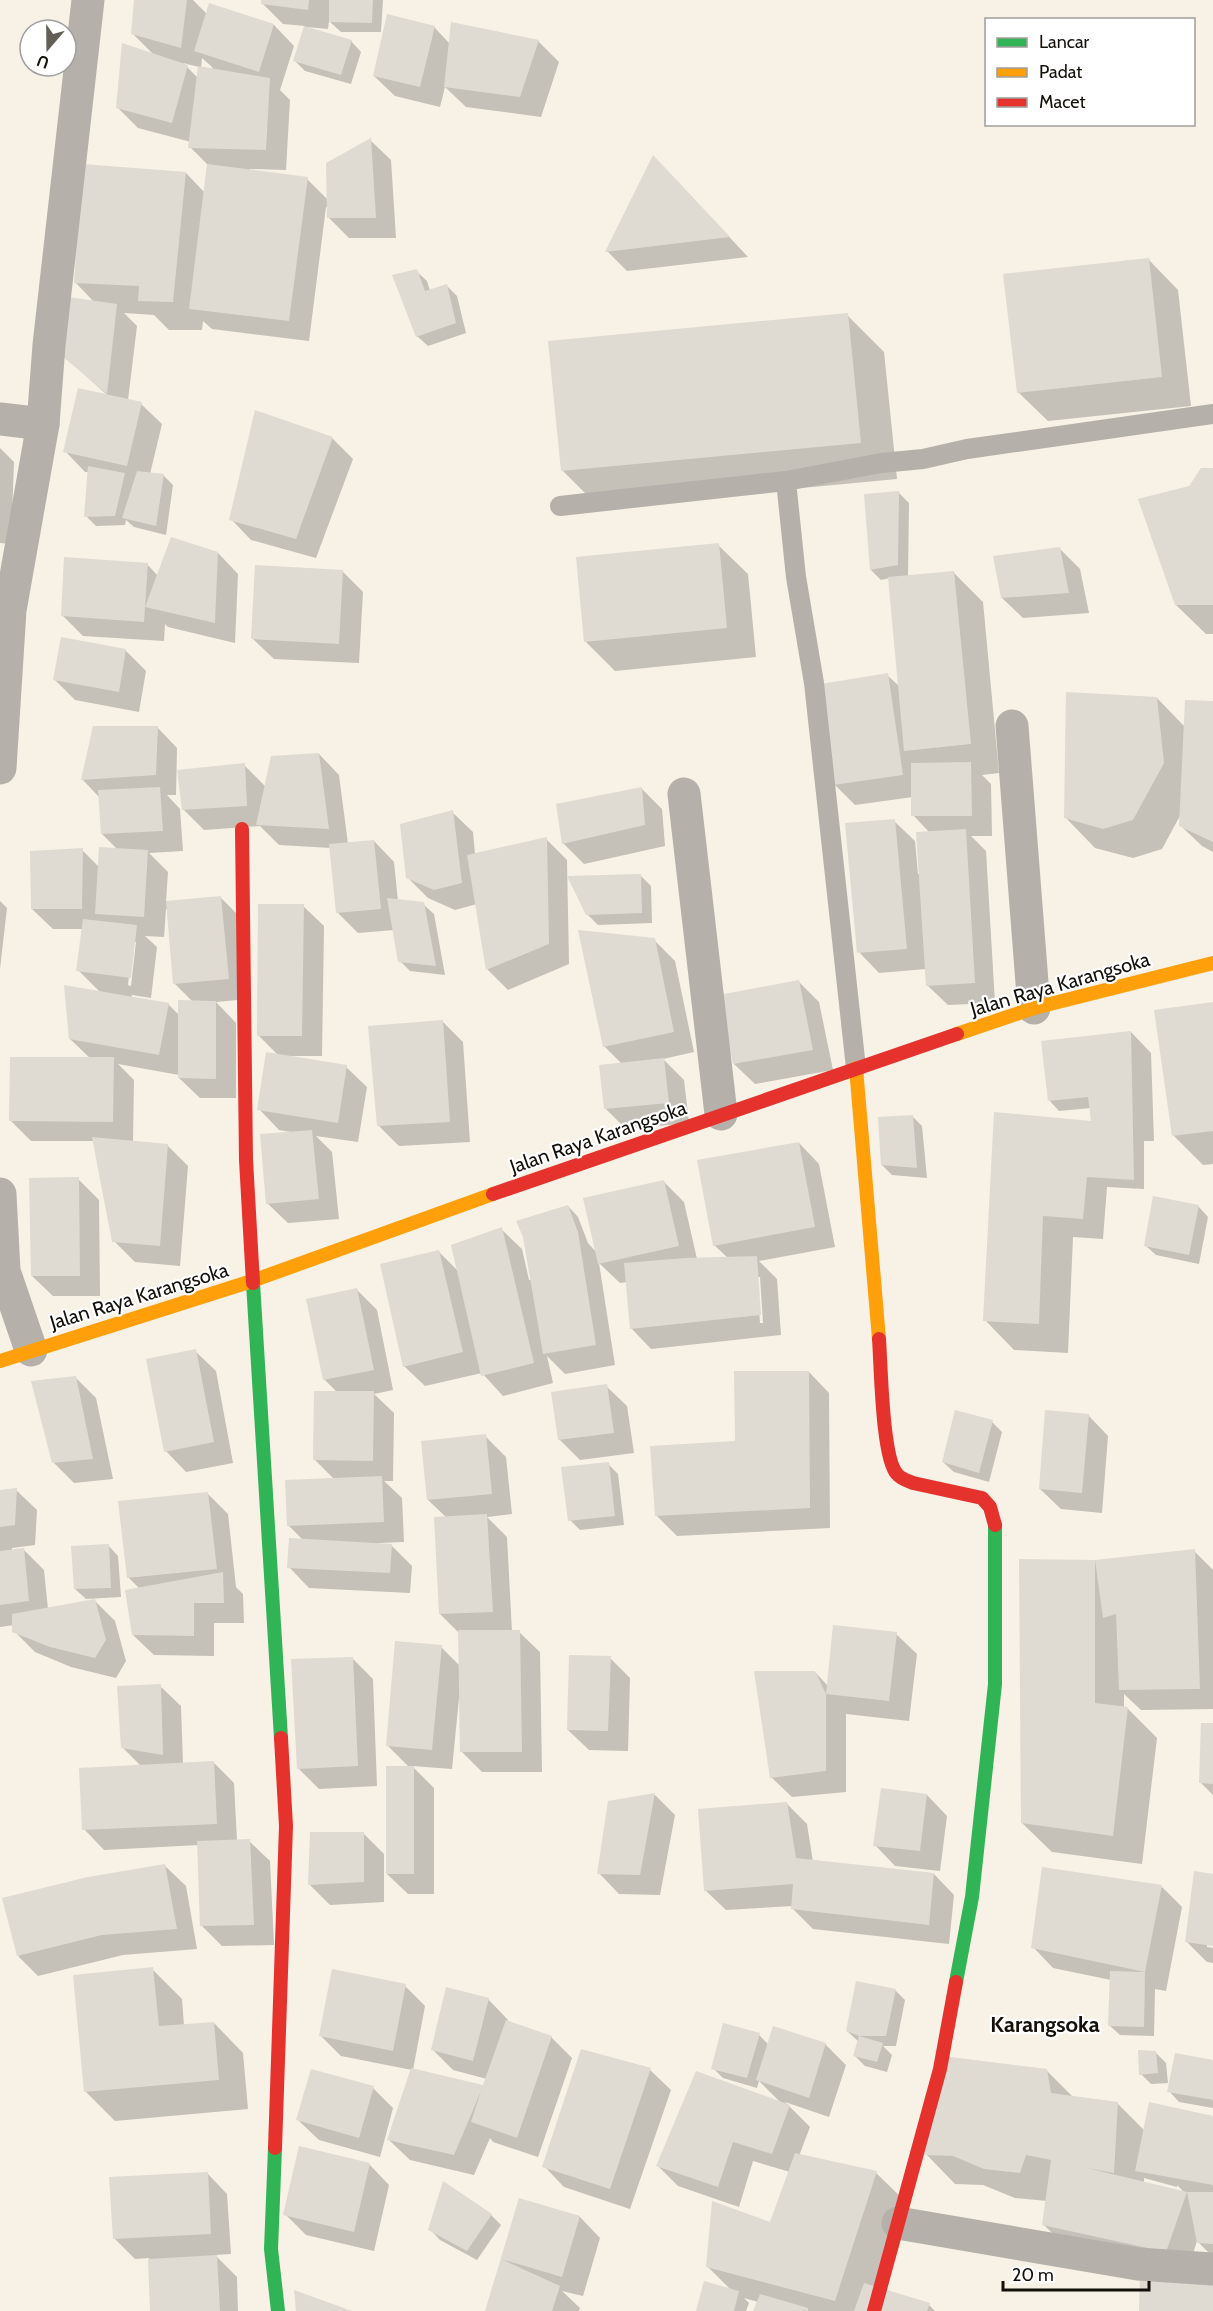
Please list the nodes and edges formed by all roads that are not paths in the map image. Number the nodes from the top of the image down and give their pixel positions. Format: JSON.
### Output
{"nodes":[{"id":1,"x":88,"y":0,"type":"edge"},
{"id":2,"x":1213,"y":414,"type":"edge"},
{"id":3,"x":0,"y":419,"type":"edge"},
{"id":4,"x":43,"y":424,"type":"junction"},
{"id":5,"x":786,"y":481,"type":"junction"},
{"id":6,"x":560,"y":506,"type":"dead end"},
{"id":7,"x":5,"y":609,"type":"edge"},
{"id":8,"x":1012,"y":726,"type":"dead end"},
{"id":9,"x":0,"y":768,"type":"edge"},
{"id":10,"x":684,"y":794,"type":"dead end"},
{"id":11,"x":242,"y":829,"type":"dead end"},
{"id":12,"x":1213,"y":963,"type":"edge"},
{"id":13,"x":1035,"y":1008,"type":"junction"},
{"id":14,"x":856,"y":1068,"type":"junction"},
{"id":15,"x":722,"y":1114,"type":"junction"},
{"id":16,"x":0,"y":1194,"type":"edge"},
{"id":17,"x":252,"y":1281,"type":"junction"},
{"id":18,"x":31,"y":1350,"type":"junction"},
{"id":19,"x":0,"y":1361,"type":"edge"},
{"id":20,"x":898,"y":2223,"type":"junction"},
{"id":21,"x":1213,"y":2269,"type":"edge"},
{"id":22,"x":278,"y":2311,"type":"edge"},
{"id":23,"x":874,"y":2311,"type":"edge"}],
"edges":[{"from":1,"to":4,"type":"street"},
{"from":2,"to":5,"type":"lane"},
{"from":3,"to":4,"type":"street"},
{"from":4,"to":7,"type":"street"},
{"from":5,"to":6,"type":"lane"},
{"from":5,"to":14,"type":"lane"},
{"from":7,"to":9,"type":"street"},
{"from":8,"to":13,"type":"street"},
{"from":10,"to":15,"type":"street"},
{"from":11,"to":17,"type":"street"},
{"from":12,"to":13,"type":"street","name":"Jalan Raya Karangsoka"},
{"from":13,"to":14,"type":"street","name":"Jalan Raya Karangsoka"},
{"from":14,"to":15,"type":"street","name":"Jalan Raya Karangsoka"},
{"from":14,"to":20,"type":"street"},
{"from":15,"to":17,"type":"street","name":"Jalan Raya Karangsoka"},
{"from":16,"to":18,"type":"street"},
{"from":17,"to":18,"type":"street","name":"Jalan Raya Karangsoka"},
{"from":17,"to":22,"type":"street"},
{"from":18,"to":19,"type":"street","name":"Jalan Raya Karangsoka"},
{"from":20,"to":21,"type":"street"},
{"from":20,"to":23,"type":"street"}]}
